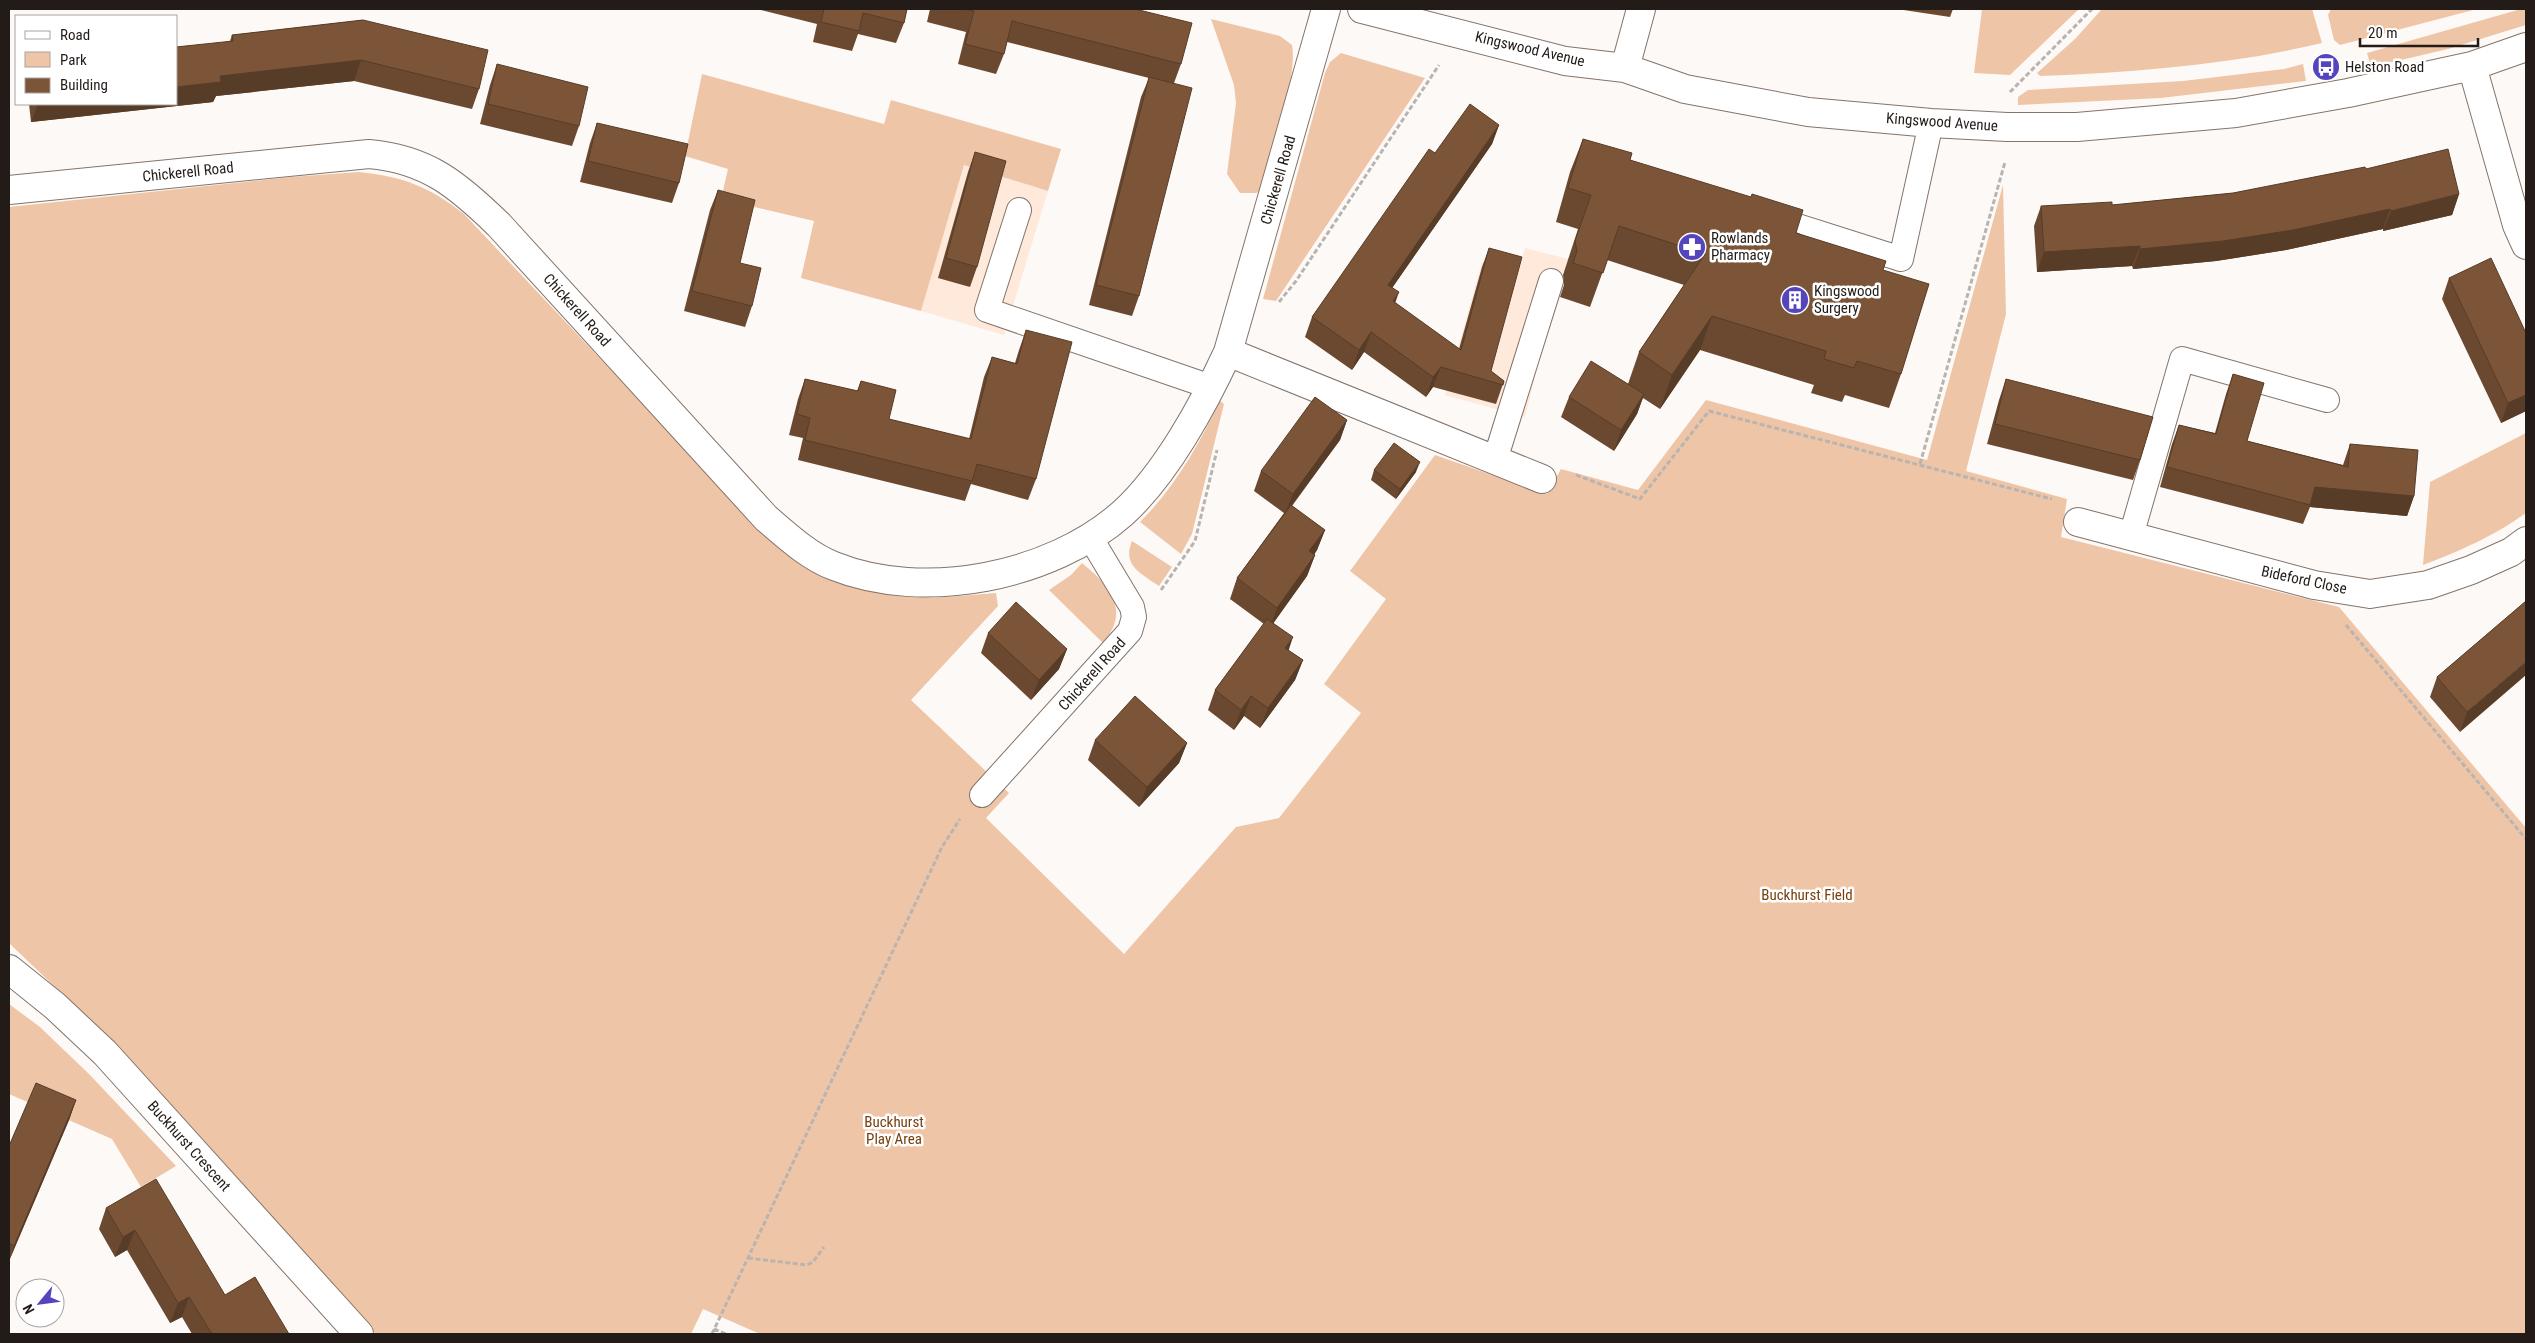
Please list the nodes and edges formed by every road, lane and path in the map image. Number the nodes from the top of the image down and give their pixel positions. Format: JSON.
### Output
{"nodes":[{"id":1,"x":1326,"y":9,"type":"edge"},
{"id":2,"x":1362,"y":9,"type":"edge"},
{"id":3,"x":1641,"y":9,"type":"edge"},
{"id":4,"x":2092,"y":9,"type":"edge"},
{"id":5,"x":1460,"y":33,"type":"junction"},
{"id":6,"x":2526,"y":47,"type":"edge"},
{"id":7,"x":2472,"y":66,"type":"junction"},
{"id":8,"x":1624,"y":68,"type":"junction"},
{"id":9,"x":1931,"y":123,"type":"junction"},
{"id":10,"x":2007,"y":127,"type":"junction"},
{"id":11,"x":9,"y":190,"type":"edge"},
{"id":12,"x":1744,"y":209,"type":"edge"},
{"id":13,"x":1019,"y":210,"type":"dead end"},
{"id":14,"x":2526,"y":245,"type":"edge"},
{"id":15,"x":1551,"y":281,"type":"dead end"},
{"id":16,"x":1278,"y":303,"type":"dead end"},
{"id":17,"x":1228,"y":352,"type":"junction"},
{"id":18,"x":1211,"y":387,"type":"junction"},
{"id":19,"x":2327,"y":400,"type":"dead end"},
{"id":20,"x":1218,"y":449,"type":"dead end"},
{"id":21,"x":1495,"y":460,"type":"junction"},
{"id":22,"x":1920,"y":464,"type":"junction"},
{"id":23,"x":1542,"y":479,"type":"joint"},
{"id":24,"x":2078,"y":522,"type":"joint"},
{"id":25,"x":2131,"y":536,"type":"junction"},
{"id":26,"x":1090,"y":537,"type":"junction"},
{"id":27,"x":2526,"y":541,"type":"edge"},
{"id":28,"x":2314,"y":585,"type":"junction"},
{"id":29,"x":1132,"y":625,"type":"junction"},
{"id":30,"x":982,"y":795,"type":"joint"},
{"id":31,"x":2526,"y":839,"type":"edge"},
{"id":32,"x":9,"y":969,"type":"edge"},
{"id":33,"x":824,"y":1248,"type":"dead end"},
{"id":34,"x":748,"y":1258,"type":"junction"},
{"id":35,"x":714,"y":1329,"type":"junction"},
{"id":36,"x":359,"y":1334,"type":"edge"},
{"id":37,"x":712,"y":1334,"type":"edge"},
{"id":38,"x":726,"y":1334,"type":"edge"}],
"edges":[{"from":1,"to":17,"type":"street","name":"Chickerell Road"},
{"from":2,"to":5,"type":"street","name":"Kingswood Avenue"},
{"from":3,"to":8,"type":"street"},
{"from":4,"to":10,"type":"path"},
{"from":5,"to":8,"type":"street","name":"Kingswood Avenue"},
{"from":5,"to":16,"type":"path"},
{"from":6,"to":7,"type":"street","name":"Kingswood Avenue"},
{"from":7,"to":10,"type":"street","name":"Kingswood Avenue"},
{"from":7,"to":14,"type":"street"},
{"from":8,"to":9,"type":"street","name":"Kingswood Avenue"},
{"from":9,"to":10,"type":"street","name":"Kingswood Avenue"},
{"from":9,"to":12,"type":"lane"},
{"from":10,"to":22,"type":"path"},
{"from":11,"to":26,"type":"street","name":"Chickerell Road"},
{"from":13,"to":18,"type":"lane"},
{"from":15,"to":21,"type":"lane"},
{"from":17,"to":18,"type":"street","name":"Chickerell Road"},
{"from":17,"to":21,"type":"street"},
{"from":18,"to":26,"type":"street","name":"Chickerell Road"},
{"from":19,"to":25,"type":"lane"},
{"from":20,"to":29,"type":"path"},
{"from":21,"to":23,"type":"street"},
{"from":22,"to":23,"type":"path"},
{"from":22,"to":24,"type":"path"},
{"from":24,"to":25,"type":"street","name":"Bideford Close"},
{"from":25,"to":28,"type":"street","name":"Bideford Close"},
{"from":26,"to":29,"type":"lane","name":"Chickerell Road"},
{"from":27,"to":28,"type":"street","name":"Bideford Close"},
{"from":28,"to":31,"type":"path"},
{"from":29,"to":30,"type":"lane","name":"Chickerell Road"},
{"from":30,"to":34,"type":"path"},
{"from":32,"to":36,"type":"street","name":"Buckhurst Crescent"},
{"from":33,"to":34,"type":"path"},
{"from":34,"to":35,"type":"path"},
{"from":35,"to":37,"type":"path"},
{"from":35,"to":38,"type":"path"}]}
